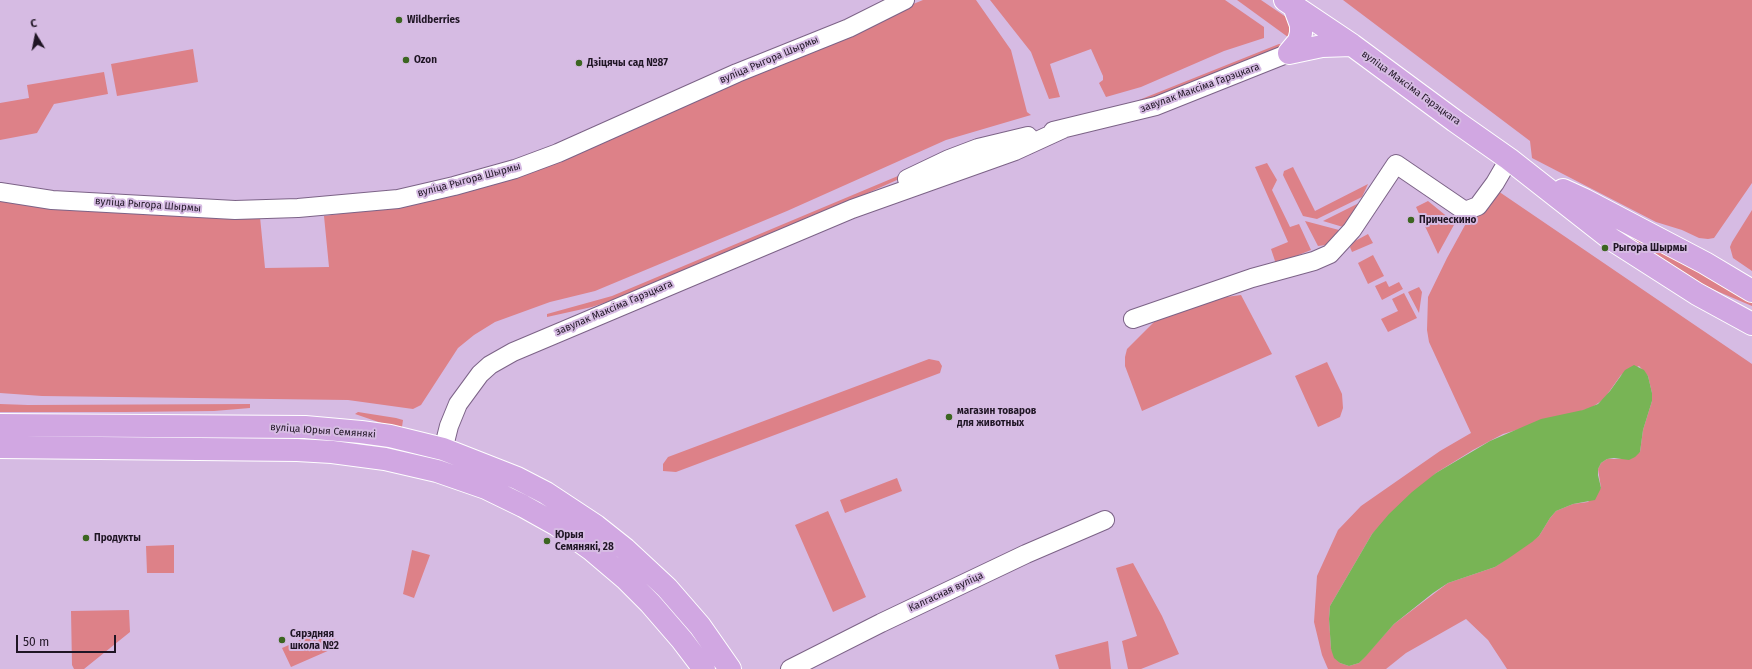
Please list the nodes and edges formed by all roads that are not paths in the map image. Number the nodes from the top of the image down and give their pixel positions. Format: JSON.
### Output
{"nodes":[{"id":1,"x":905,"y":0,"type":"edge"},
{"id":2,"x":1289,"y":3,"type":"edge"},
{"id":3,"x":1352,"y":45,"type":"junction"},
{"id":4,"x":1289,"y":54,"type":"junction"},
{"id":5,"x":1509,"y":159,"type":"junction"},
{"id":6,"x":1535,"y":179,"type":"junction"},
{"id":7,"x":0,"y":192,"type":"edge"},
{"id":8,"x":1752,"y":291,"type":"edge"},
{"id":9,"x":1133,"y":319,"type":"dead end"},
{"id":10,"x":1752,"y":324,"type":"edge"},
{"id":11,"x":0,"y":425,"type":"edge"},
{"id":12,"x":0,"y":447,"type":"edge"},
{"id":13,"x":443,"y":450,"type":"junction"},
{"id":14,"x":437,"y":471,"type":"junction"},
{"id":15,"x":1105,"y":520,"type":"dead end"},
{"id":16,"x":704,"y":669,"type":"edge"},
{"id":17,"x":730,"y":669,"type":"edge"},
{"id":18,"x":790,"y":669,"type":"edge"}],
"edges":[{"from":1,"to":7,"type":"street","name":"вуліца Рыгора Шырмы"},
{"from":2,"to":3,"type":"main road","name":"вуліца Максіма Гарэцкага"},
{"from":2,"to":4,"type":"main road"},
{"from":3,"to":4,"type":"main road"},
{"from":3,"to":5,"type":"main road","name":"вуліца Максіма Гарэцкага"},
{"from":4,"to":13,"type":"street","name":"завулак Максіма Гарэцкага"},
{"from":5,"to":6,"type":"main road","name":"вуліца Максіма Гарэцкага"},
{"from":5,"to":9,"type":"street"},
{"from":6,"to":8,"type":"main road","name":"вуліца Максіма Гарэцкага"},
{"from":6,"to":10,"type":"main road","name":"вуліца Максіма Гарэцкага"},
{"from":11,"to":13,"type":"main road","name":"вуліца Юрыя Семянякі"},
{"from":12,"to":14,"type":"main road","name":"вуліца Юрыя Семянякі"},
{"from":13,"to":14,"type":"street","name":"завулак Максіма Гарэцкага"},
{"from":13,"to":17,"type":"main road","name":"вуліца Юрыя Семянякі"},
{"from":14,"to":16,"type":"main road","name":"вуліца Юрыя Семянякі"},
{"from":15,"to":18,"type":"street","name":"Калгасная вуліца"}]}
